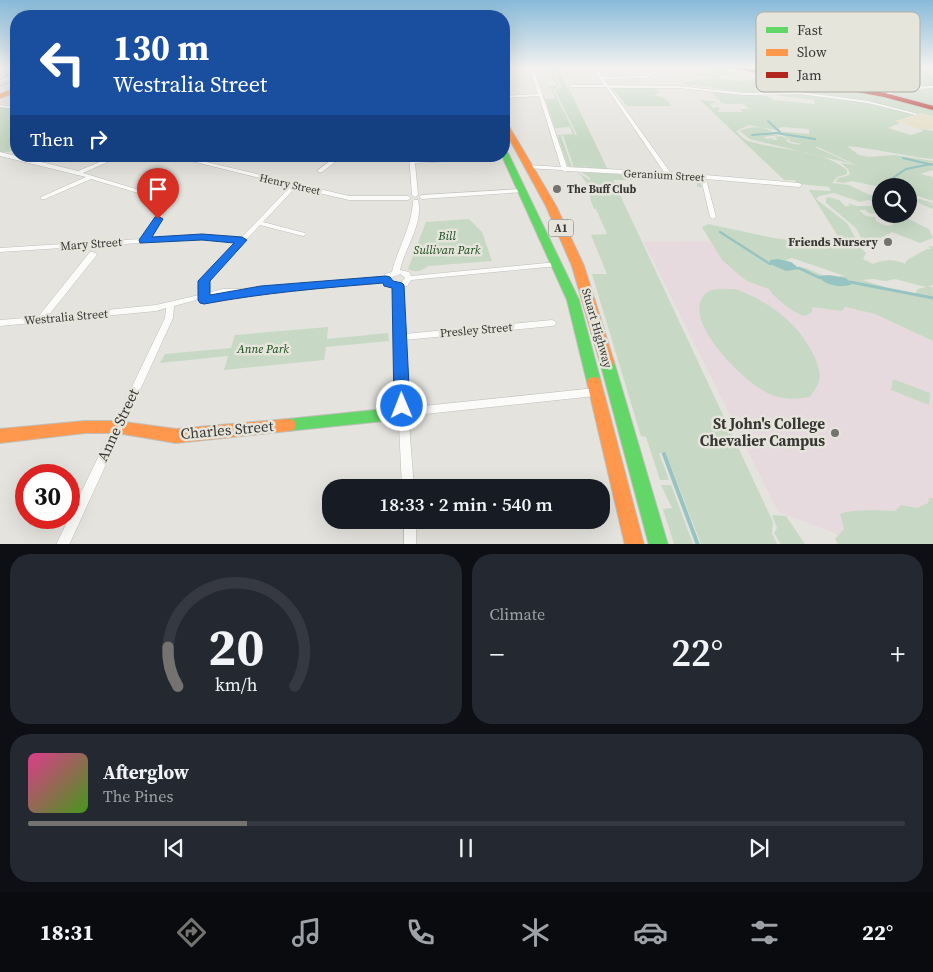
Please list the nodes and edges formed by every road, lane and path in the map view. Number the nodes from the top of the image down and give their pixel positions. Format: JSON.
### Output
{"nodes":[{"id":1,"x":612,"y":92,"type":"edge"},
{"id":2,"x":734,"y":92,"type":"edge"},
{"id":3,"x":871,"y":92,"type":"edge"},
{"id":4,"x":891,"y":92,"type":"edge"},
{"id":5,"x":540,"y":95,"type":"joint"},
{"id":6,"x":886,"y":95,"type":"junction"},
{"id":7,"x":510,"y":97,"type":"edge"},
{"id":8,"x":933,"y":108,"type":"edge"},
{"id":9,"x":916,"y":114,"type":"dead end"},
{"id":10,"x":510,"y":134,"type":"edge"},
{"id":11,"x":0,"y":154,"type":"edge"},
{"id":12,"x":8,"y":155,"type":"edge"},
{"id":13,"x":35,"y":162,"type":"edge"},
{"id":14,"x":105,"y":162,"type":"edge"},
{"id":15,"x":204,"y":162,"type":"edge"},
{"id":16,"x":333,"y":162,"type":"edge"},
{"id":17,"x":412,"y":162,"type":"edge"},
{"id":18,"x":508,"y":162,"type":"edge"},
{"id":19,"x":528,"y":167,"type":"junction"},
{"id":20,"x":511,"y":168,"type":"junction"},
{"id":21,"x":565,"y":170,"type":"junction"},
{"id":22,"x":320,"y":171,"type":"dead end"},
{"id":23,"x":78,"y":173,"type":"junction"},
{"id":24,"x":668,"y":174,"type":"junction"},
{"id":25,"x":91,"y":177,"type":"junction"},
{"id":26,"x":703,"y":177,"type":"junction"},
{"id":27,"x":799,"y":185,"type":"dead end"},
{"id":28,"x":297,"y":186,"type":"junction"},
{"id":29,"x":522,"y":191,"type":"junction"},
{"id":30,"x":43,"y":198,"type":"dead end"},
{"id":31,"x":415,"y":198,"type":"junction"},
{"id":32,"x":713,"y":217,"type":"dead end"},
{"id":33,"x":259,"y":224,"type":"junction"},
{"id":34,"x":303,"y":234,"type":"dead end"},
{"id":35,"x":144,"y":240,"type":"junction"},
{"id":36,"x":242,"y":240,"type":"junction"},
{"id":37,"x":0,"y":250,"type":"edge"},
{"id":38,"x":93,"y":254,"type":"dead end"},
{"id":39,"x":577,"y":264,"type":"junction"},
{"id":40,"x":558,"y":266,"type":"junction"},
{"id":41,"x":396,"y":272,"type":"junction"},
{"id":42,"x":409,"y":278,"type":"junction"},
{"id":43,"x":386,"y":280,"type":"junction"},
{"id":44,"x":398,"y":285,"type":"junction"},
{"id":45,"x":204,"y":298,"type":"junction"},
{"id":46,"x":170,"y":306,"type":"junction"},
{"id":47,"x":41,"y":319,"type":"junction"},
{"id":48,"x":0,"y":323,"type":"edge"},
{"id":49,"x":552,"y":324,"type":"dead end"},
{"id":50,"x":401,"y":337,"type":"junction"},
{"id":51,"x":615,"y":391,"type":"junction"},
{"id":52,"x":597,"y":392,"type":"junction"},
{"id":53,"x":400,"y":413,"type":"junction"},
{"id":54,"x":117,"y":427,"type":"junction"},
{"id":55,"x":0,"y":436,"type":"edge"},
{"id":56,"x":407,"y":479,"type":"edge"},
{"id":57,"x":410,"y":529,"type":"edge"},
{"id":58,"x":62,"y":544,"type":"edge"},
{"id":59,"x":410,"y":544,"type":"edge"},
{"id":60,"x":634,"y":544,"type":"edge"},
{"id":61,"x":659,"y":544,"type":"edge"}],
"edges":[{"from":1,"to":24,"type":"street"},
{"from":2,"to":9,"type":"street"},
{"from":3,"to":6,"type":"main road"},
{"from":4,"to":6,"type":"street"},
{"from":5,"to":7,"type":"street"},
{"from":5,"to":21,"type":"street"},
{"from":6,"to":8,"type":"main road"},
{"from":10,"to":19,"type":"main road","name":"Stuart Highway","number":"A1"},
{"from":11,"to":12,"type":"street"},
{"from":13,"to":23,"type":"street"},
{"from":14,"to":23,"type":"street"},
{"from":15,"to":28,"type":"street","name":"Henry Street"},
{"from":16,"to":22,"type":"street"},
{"from":17,"to":31,"type":"street"},
{"from":18,"to":20,"type":"main road","name":"Stuart Highway","number":"A1"},
{"from":19,"to":20,"type":"main road"},
{"from":19,"to":21,"type":"street","name":"Geranium Street"},
{"from":19,"to":39,"type":"main road","name":"Stuart Highway","number":"A1"},
{"from":20,"to":29,"type":"main road","name":"Stuart Highway","number":"A1"},
{"from":21,"to":24,"type":"street","name":"Geranium Street"},
{"from":23,"to":25,"type":"street"},
{"from":24,"to":26,"type":"street","name":"Geranium Street"},
{"from":25,"to":30,"type":"street"},
{"from":25,"to":35,"type":"street"},
{"from":26,"to":27,"type":"street","name":"Geranium Street"},
{"from":26,"to":32,"type":"street"},
{"from":28,"to":31,"type":"street","name":"Henry Street"},
{"from":28,"to":33,"type":"street"},
{"from":29,"to":31,"type":"street","name":"Henry Street"},
{"from":29,"to":40,"type":"main road","name":"Stuart Highway","number":"A1"},
{"from":31,"to":41,"type":"street"},
{"from":33,"to":34,"type":"street"},
{"from":33,"to":36,"type":"street"},
{"from":35,"to":36,"type":"street","name":"Mary Street"},
{"from":35,"to":37,"type":"street","name":"Mary Street"},
{"from":36,"to":45,"type":"street"},
{"from":38,"to":47,"type":"street"},
{"from":39,"to":40,"type":"main road"},
{"from":39,"to":51,"type":"main road","name":"Stuart Highway","number":"A1"},
{"from":40,"to":42,"type":"street"},
{"from":40,"to":52,"type":"main road","name":"Stuart Highway","number":"A1"},
{"from":41,"to":42,"type":"street"},
{"from":41,"to":43,"type":"street"},
{"from":42,"to":44,"type":"street"},
{"from":43,"to":44,"type":"street"},
{"from":43,"to":45,"type":"street","name":"Westralia Street"},
{"from":44,"to":50,"type":"street"},
{"from":45,"to":46,"type":"street","name":"Westralia Street"},
{"from":46,"to":47,"type":"street","name":"Westralia Street"},
{"from":46,"to":54,"type":"street","name":"Anne Street"},
{"from":47,"to":48,"type":"street","name":"Westralia Street"},
{"from":49,"to":50,"type":"street","name":"Presley Street"},
{"from":50,"to":53,"type":"street"},
{"from":51,"to":52,"type":"main road"},
{"from":51,"to":61,"type":"main road","name":"Stuart Highway","number":"A1"},
{"from":52,"to":53,"type":"street"},
{"from":52,"to":60,"type":"main road","name":"Stuart Highway","number":"A1"},
{"from":53,"to":54,"type":"main road","name":"Charles Street"},
{"from":53,"to":56,"type":"street"},
{"from":54,"to":55,"type":"main road","name":"Charles Street"},
{"from":54,"to":58,"type":"street","name":"Anne Street"},
{"from":57,"to":59,"type":"street"}]}
